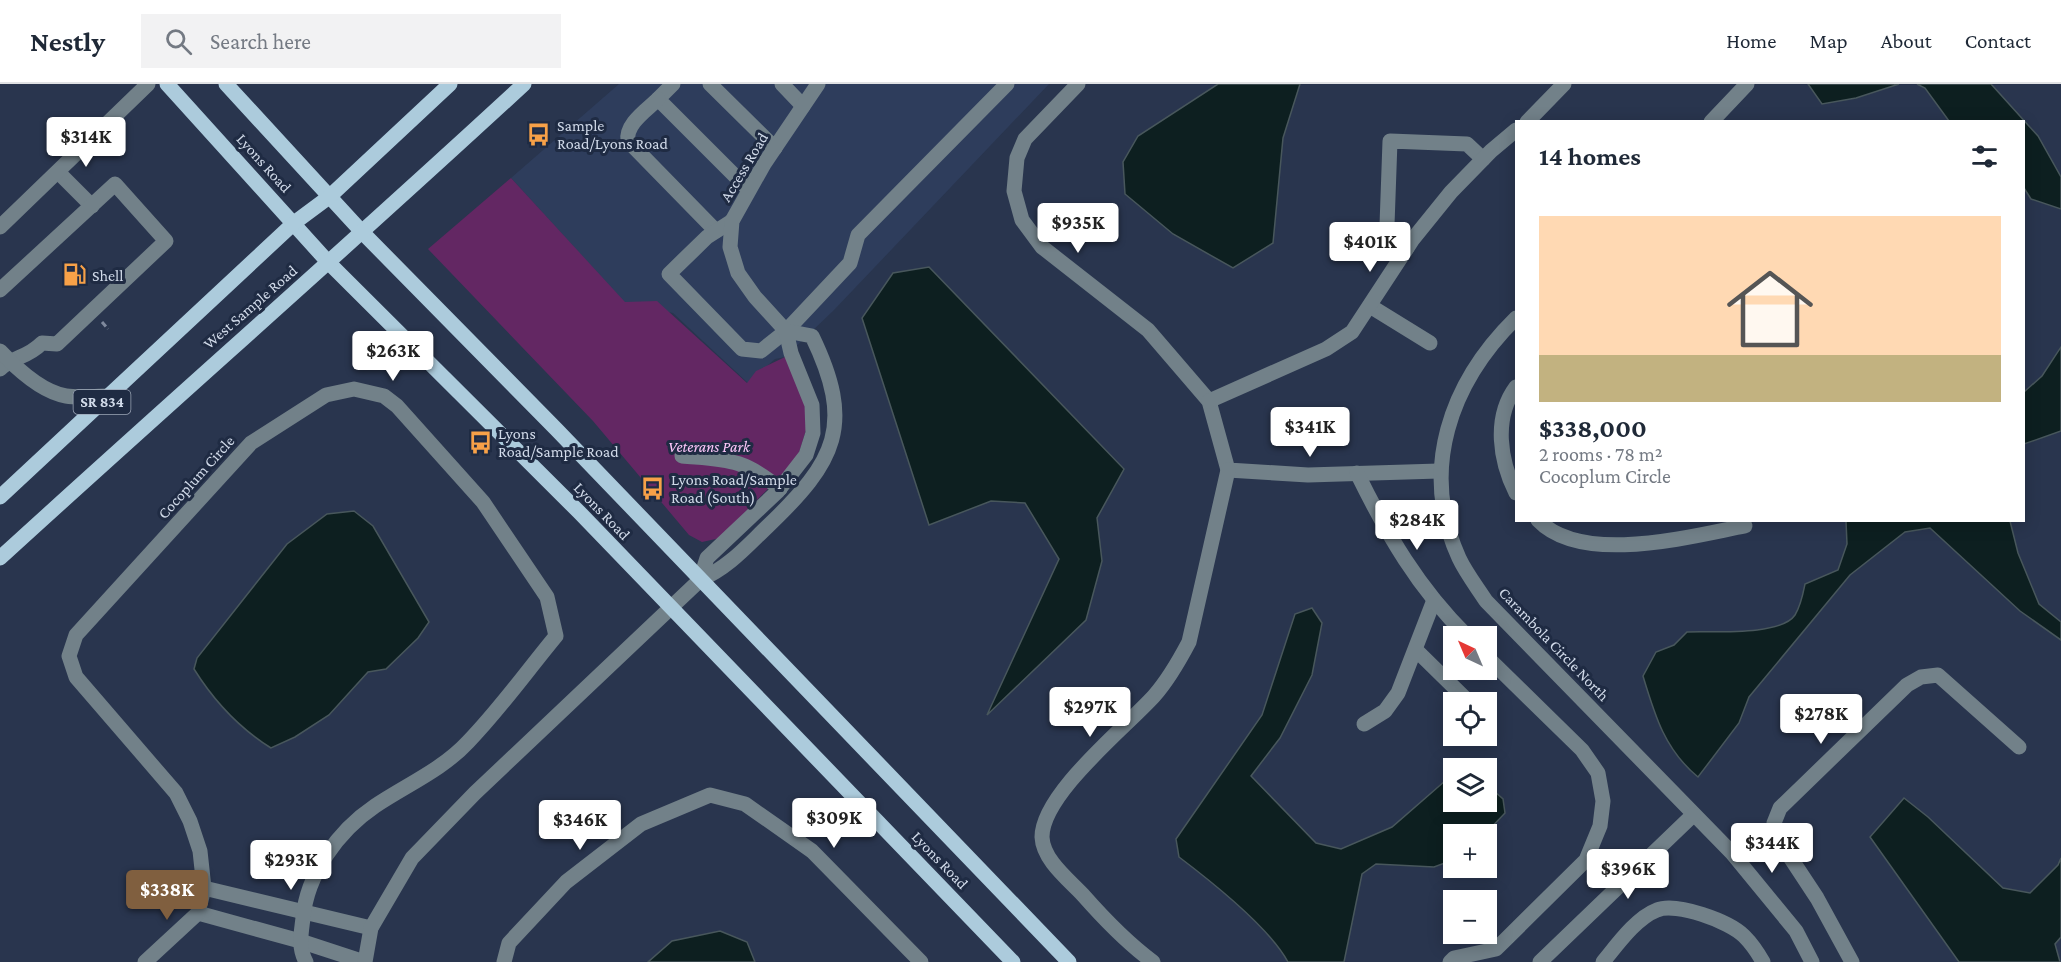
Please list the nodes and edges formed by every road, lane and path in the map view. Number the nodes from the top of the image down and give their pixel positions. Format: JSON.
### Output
{"nodes":[{"id":1,"x":148,"y":84,"type":"edge"},
{"id":2,"x":166,"y":84,"type":"edge"},
{"id":3,"x":226,"y":84,"type":"edge"},
{"id":4,"x":450,"y":84,"type":"edge"},
{"id":5,"x":525,"y":84,"type":"edge"},
{"id":6,"x":673,"y":84,"type":"edge"},
{"id":7,"x":710,"y":84,"type":"edge"},
{"id":8,"x":782,"y":84,"type":"edge"},
{"id":9,"x":818,"y":84,"type":"edge"},
{"id":10,"x":1007,"y":84,"type":"edge"},
{"id":11,"x":1078,"y":84,"type":"edge"},
{"id":12,"x":1564,"y":84,"type":"edge"},
{"id":13,"x":1747,"y":84,"type":"edge"},
{"id":14,"x":658,"y":99,"type":"junction"},
{"id":15,"x":804,"y":106,"type":"junction"},
{"id":16,"x":1545,"y":116,"type":"edge"},
{"id":17,"x":1713,"y":120,"type":"edge"},
{"id":18,"x":1515,"y":131,"type":"edge"},
{"id":19,"x":775,"y":148,"type":"junction"},
{"id":20,"x":1483,"y":159,"type":"junction"},
{"id":21,"x":58,"y":172,"type":"junction"},
{"id":22,"x":749,"y":190,"type":"junction"},
{"id":23,"x":329,"y":196,"type":"junction"},
{"id":24,"x":92,"y":206,"type":"junction"},
{"id":25,"x":732,"y":221,"type":"junction"},
{"id":26,"x":294,"y":223,"type":"junction"},
{"id":27,"x":0,"y":227,"type":"edge"},
{"id":28,"x":716,"y":231,"type":"junction"},
{"id":29,"x":363,"y":234,"type":"junction"},
{"id":30,"x":1407,"y":248,"type":"junction"},
{"id":31,"x":328,"y":262,"type":"junction"},
{"id":32,"x":0,"y":290,"type":"edge"},
{"id":33,"x":1370,"y":306,"type":"junction"},
{"id":34,"x":1515,"y":319,"type":"edge"},
{"id":35,"x":786,"y":331,"type":"junction"},
{"id":36,"x":1430,"y":343,"type":"dead end"},
{"id":37,"x":3,"y":360,"type":"edge"},
{"id":38,"x":1515,"y":390,"type":"edge"},
{"id":39,"x":109,"y":396,"type":"junction"},
{"id":40,"x":1209,"y":401,"type":"junction"},
{"id":41,"x":682,"y":456,"type":"dead end"},
{"id":42,"x":1228,"y":470,"type":"junction"},
{"id":43,"x":1439,"y":471,"type":"junction"},
{"id":44,"x":1358,"y":473,"type":"junction"},
{"id":45,"x":780,"y":489,"type":"junction"},
{"id":46,"x":1515,"y":491,"type":"edge"},
{"id":47,"x":0,"y":497,"type":"edge"},
{"id":48,"x":1541,"y":522,"type":"edge"},
{"id":49,"x":1745,"y":526,"type":"dead end"},
{"id":50,"x":0,"y":558,"type":"edge"},
{"id":51,"x":700,"y":580,"type":"junction"},
{"id":52,"x":1434,"y":600,"type":"junction"},
{"id":53,"x":671,"y":608,"type":"junction"},
{"id":54,"x":1458,"y":626,"type":"edge"},
{"id":55,"x":1416,"y":650,"type":"junction"},
{"id":56,"x":1497,"y":667,"type":"edge"},
{"id":57,"x":1459,"y":692,"type":"edge"},
{"id":58,"x":1364,"y":724,"type":"dead end"},
{"id":59,"x":2019,"y":747,"type":"dead end"},
{"id":60,"x":1693,"y":815,"type":"junction"},
{"id":61,"x":204,"y":888,"type":"junction"},
{"id":62,"x":304,"y":911,"type":"junction"},
{"id":63,"x":198,"y":913,"type":"junction"},
{"id":64,"x":371,"y":928,"type":"junction"},
{"id":65,"x":300,"y":941,"type":"junction"},
{"id":66,"x":145,"y":962,"type":"edge"},
{"id":67,"x":306,"y":962,"type":"edge"},
{"id":68,"x":364,"y":962,"type":"edge"},
{"id":69,"x":504,"y":962,"type":"edge"},
{"id":70,"x":921,"y":962,"type":"edge"},
{"id":71,"x":1013,"y":962,"type":"edge"},
{"id":72,"x":1070,"y":962,"type":"edge"},
{"id":73,"x":1152,"y":962,"type":"edge"},
{"id":74,"x":1450,"y":962,"type":"edge"},
{"id":75,"x":1540,"y":962,"type":"edge"},
{"id":76,"x":1603,"y":962,"type":"edge"},
{"id":77,"x":1764,"y":962,"type":"edge"},
{"id":78,"x":1812,"y":962,"type":"edge"},
{"id":79,"x":1852,"y":962,"type":"edge"}],
"edges":[{"from":1,"to":21,"type":"street"},
{"from":2,"to":26,"type":"main road","name":"Lyons Road"},
{"from":3,"to":23,"type":"main road","name":"Lyons Road"},
{"from":4,"to":23,"type":"main road","name":"West Sample Road","number":"SR 834"},
{"from":5,"to":29,"type":"main road","name":"West Sample Road","number":"SR 834"},
{"from":6,"to":14,"type":"street"},
{"from":7,"to":19,"type":"street"},
{"from":8,"to":15,"type":"street"},
{"from":9,"to":15,"type":"street","name":"Access Road"},
{"from":10,"to":35,"type":"street"},
{"from":11,"to":40,"type":"street"},
{"from":12,"to":16,"type":"street"},
{"from":13,"to":17,"type":"street"},
{"from":14,"to":22,"type":"street"},
{"from":14,"to":28,"type":"street"},
{"from":15,"to":19,"type":"street","name":"Access Road"},
{"from":18,"to":20,"type":"street"},
{"from":19,"to":22,"type":"street","name":"Access Road"},
{"from":20,"to":30,"type":"street"},
{"from":20,"to":30,"type":"street"},
{"from":21,"to":24,"type":"street"},
{"from":21,"to":27,"type":"street"},
{"from":22,"to":25,"type":"street","name":"Access Road"},
{"from":23,"to":26,"type":"main road","name":"West Sample Road","number":"SR 834"},
{"from":23,"to":29,"type":"main road","name":"Lyons Road"},
{"from":24,"to":32,"type":"street"},
{"from":24,"to":37,"type":"street"},
{"from":25,"to":28,"type":"street"},
{"from":25,"to":35,"type":"street","name":"Access Road"},
{"from":26,"to":31,"type":"main road","name":"Lyons Road"},
{"from":26,"to":39,"type":"main road","name":"West Sample Road","number":"SR 834"},
{"from":28,"to":35,"type":"street"},
{"from":29,"to":31,"type":"main road","name":"West Sample Road","number":"SR 834"},
{"from":29,"to":51,"type":"main road","name":"Lyons Road"},
{"from":30,"to":33,"type":"street"},
{"from":31,"to":50,"type":"main road","name":"West Sample Road","number":"SR 834"},
{"from":31,"to":53,"type":"main road","name":"Lyons Road"},
{"from":33,"to":36,"type":"street"},
{"from":33,"to":40,"type":"street"},
{"from":34,"to":43,"type":"street","name":"Carambola Circle North"},
{"from":35,"to":45,"type":"street","name":"Access Road"},
{"from":35,"to":51,"type":"street"},
{"from":37,"to":39,"type":"street"},
{"from":38,"to":46,"type":"street"},
{"from":39,"to":47,"type":"main road","name":"West Sample Road","number":"SR 834"},
{"from":40,"to":42,"type":"street"},
{"from":41,"to":45,"type":"street"},
{"from":42,"to":44,"type":"street"},
{"from":42,"to":73,"type":"street"},
{"from":43,"to":44,"type":"street"},
{"from":43,"to":60,"type":"street","name":"Carambola Circle North"},
{"from":44,"to":52,"type":"street"},
{"from":45,"to":51,"type":"street","name":"Access Road"},
{"from":48,"to":49,"type":"street"},
{"from":51,"to":53,"type":"street"},
{"from":51,"to":72,"type":"main road","name":"Lyons Road"},
{"from":52,"to":54,"type":"street"},
{"from":52,"to":55,"type":"street"},
{"from":53,"to":64,"type":"street"},
{"from":53,"to":71,"type":"main road","name":"Lyons Road"},
{"from":55,"to":57,"type":"street"},
{"from":55,"to":58,"type":"street"},
{"from":56,"to":74,"type":"street"},
{"from":59,"to":79,"type":"street"},
{"from":60,"to":75,"type":"street"},
{"from":60,"to":78,"type":"street","name":"Carambola Circle North"},
{"from":61,"to":62,"type":"street"},
{"from":61,"to":62,"type":"street","name":"Cocoplum Circle"},
{"from":61,"to":63,"type":"street","name":"Cocoplum Circle"},
{"from":62,"to":64,"type":"street"},
{"from":62,"to":65,"type":"street","name":"Cocoplum Circle"},
{"from":63,"to":65,"type":"street"},
{"from":63,"to":66,"type":"street"},
{"from":64,"to":68,"type":"street"},
{"from":65,"to":67,"type":"street","name":"Cocoplum Circle"},
{"from":65,"to":68,"type":"street"},
{"from":69,"to":70,"type":"street"},
{"from":76,"to":77,"type":"street"}]}
